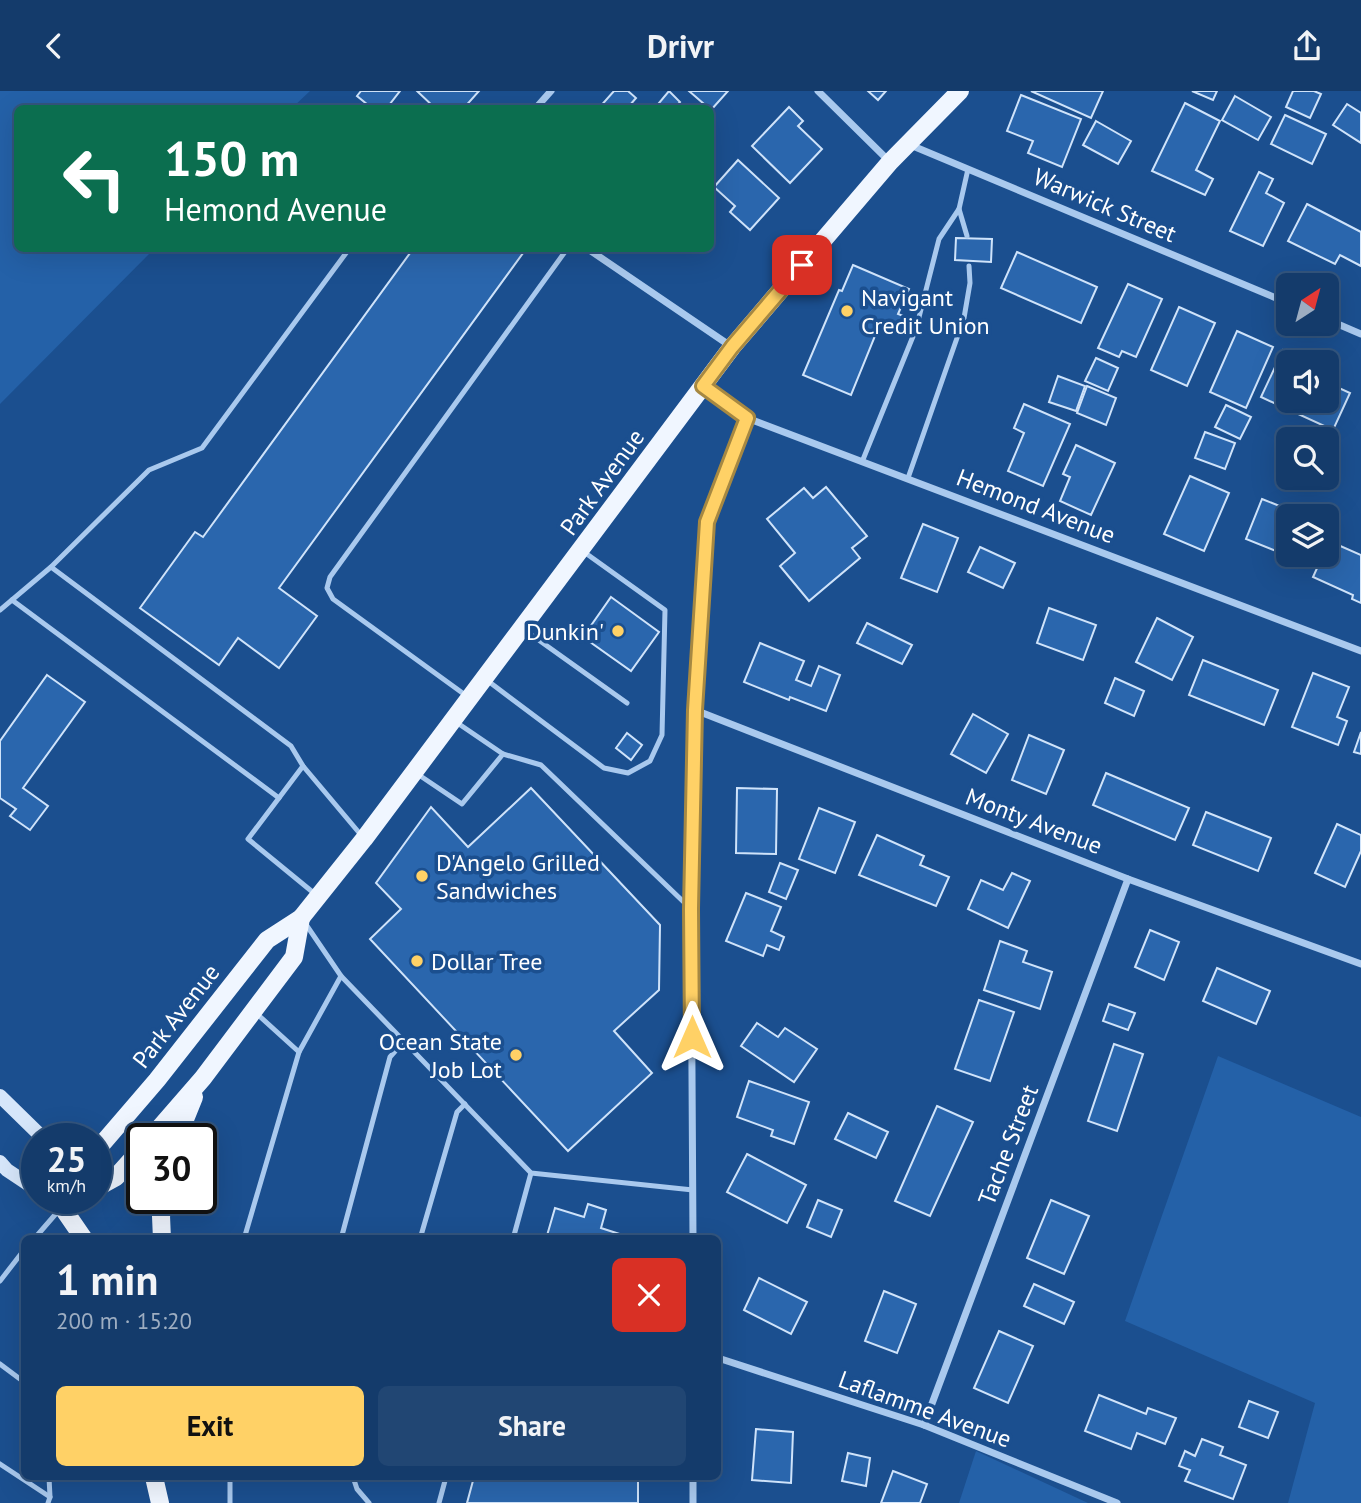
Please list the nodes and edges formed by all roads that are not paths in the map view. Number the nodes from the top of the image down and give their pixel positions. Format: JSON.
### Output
{"nodes":[{"id":1,"x":551,"y":91,"type":"edge"},
{"id":2,"x":818,"y":91,"type":"edge"},
{"id":3,"x":960,"y":91,"type":"edge"},
{"id":4,"x":539,"y":105,"type":"edge"},
{"id":5,"x":907,"y":144,"type":"junction"},
{"id":6,"x":890,"y":162,"type":"junction"},
{"id":7,"x":968,"y":169,"type":"junction"},
{"id":8,"x":959,"y":209,"type":"junction"},
{"id":9,"x":967,"y":236,"type":"dead end"},
{"id":10,"x":347,"y":252,"type":"edge"},
{"id":11,"x":565,"y":252,"type":"edge"},
{"id":12,"x":592,"y":252,"type":"edge"},
{"id":13,"x":969,"y":266,"type":"dead end"},
{"id":14,"x":1276,"y":298,"type":"edge"},
{"id":15,"x":1339,"y":325,"type":"edge"},
{"id":16,"x":1361,"y":334,"type":"edge"},
{"id":17,"x":732,"y":347,"type":"junction"},
{"id":18,"x":703,"y":386,"type":"junction"},
{"id":19,"x":747,"y":418,"type":"junction"},
{"id":20,"x":862,"y":462,"type":"junction"},
{"id":21,"x":908,"y":478,"type":"junction"},
{"id":22,"x":582,"y":550,"type":"junction"},
{"id":23,"x":51,"y":567,"type":"junction"},
{"id":24,"x":12,"y":600,"type":"junction"},
{"id":25,"x":0,"y":610,"type":"edge"},
{"id":26,"x":523,"y":629,"type":"junction"},
{"id":27,"x":1361,"y":651,"type":"edge"},
{"id":28,"x":485,"y":679,"type":"junction"},
{"id":29,"x":470,"y":699,"type":"junction"},
{"id":30,"x":627,"y":703,"type":"dead end"},
{"id":31,"x":695,"y":710,"type":"junction"},
{"id":32,"x":454,"y":720,"type":"junction"},
{"id":33,"x":503,"y":754,"type":"junction"},
{"id":34,"x":303,"y":766,"type":"junction"},
{"id":35,"x":415,"y":772,"type":"junction"},
{"id":36,"x":279,"y":797,"type":"junction"},
{"id":37,"x":364,"y":839,"type":"junction"},
{"id":38,"x":1128,"y":879,"type":"junction"},
{"id":39,"x":318,"y":896,"type":"junction"},
{"id":40,"x":691,"y":909,"type":"junction"},
{"id":41,"x":301,"y":918,"type":"junction"},
{"id":42,"x":1361,"y":964,"type":"edge"},
{"id":43,"x":341,"y":976,"type":"junction"},
{"id":44,"x":254,"y":1011,"type":"junction"},
{"id":45,"x":404,"y":1041,"type":"junction"},
{"id":46,"x":299,"y":1052,"type":"junction"},
{"id":47,"x":202,"y":1078,"type":"junction"},
{"id":48,"x":0,"y":1096,"type":"edge"},
{"id":49,"x":465,"y":1104,"type":"junction"},
{"id":50,"x":28,"y":1123,"type":"edge"},
{"id":51,"x":163,"y":1123,"type":"edge"},
{"id":52,"x":184,"y":1123,"type":"edge"},
{"id":53,"x":112,"y":1132,"type":"edge"},
{"id":54,"x":0,"y":1162,"type":"edge"},
{"id":55,"x":126,"y":1166,"type":"edge"},
{"id":56,"x":531,"y":1173,"type":"junction"},
{"id":57,"x":21,"y":1179,"type":"edge"},
{"id":58,"x":112,"y":1179,"type":"edge"},
{"id":59,"x":693,"y":1190,"type":"junction"},
{"id":60,"x":53,"y":1214,"type":"edge"},
{"id":61,"x":71,"y":1214,"type":"edge"},
{"id":62,"x":161,"y":1214,"type":"edge"},
{"id":63,"x":37,"y":1235,"type":"edge"},
{"id":64,"x":82,"y":1235,"type":"edge"},
{"id":65,"x":162,"y":1235,"type":"edge"},
{"id":66,"x":245,"y":1235,"type":"edge"},
{"id":67,"x":342,"y":1235,"type":"edge"},
{"id":68,"x":421,"y":1235,"type":"edge"},
{"id":69,"x":514,"y":1235,"type":"edge"},
{"id":70,"x":693,"y":1235,"type":"edge"},
{"id":71,"x":21,"y":1253,"type":"edge"},
{"id":72,"x":0,"y":1280,"type":"edge"},
{"id":73,"x":721,"y":1359,"type":"edge"},
{"id":74,"x":0,"y":1364,"type":"edge"},
{"id":75,"x":21,"y":1380,"type":"edge"},
{"id":76,"x":924,"y":1425,"type":"junction"},
{"id":77,"x":0,"y":1464,"type":"edge"},
{"id":78,"x":21,"y":1479,"type":"edge"},
{"id":79,"x":22,"y":1480,"type":"edge"},
{"id":80,"x":49,"y":1480,"type":"edge"},
{"id":81,"x":155,"y":1480,"type":"edge"},
{"id":82,"x":167,"y":1480,"type":"edge"},
{"id":83,"x":230,"y":1480,"type":"edge"},
{"id":84,"x":354,"y":1480,"type":"edge"},
{"id":85,"x":445,"y":1480,"type":"edge"},
{"id":86,"x":693,"y":1480,"type":"edge"},
{"id":87,"x":49,"y":1500,"type":"edge"},
{"id":88,"x":162,"y":1503,"type":"edge"},
{"id":89,"x":230,"y":1503,"type":"edge"},
{"id":90,"x":369,"y":1503,"type":"edge"},
{"id":91,"x":439,"y":1503,"type":"edge"},
{"id":92,"x":693,"y":1503,"type":"edge"},
{"id":93,"x":1117,"y":1503,"type":"edge"}],
"edges":[{"from":1,"to":4,"type":"street"},
{"from":2,"to":6,"type":"street"},
{"from":3,"to":5,"type":"main road","name":"Park Avenue"},
{"from":5,"to":6,"type":"main road","name":"Park Avenue"},
{"from":5,"to":7,"type":"street","name":"Warwick Street"},
{"from":6,"to":17,"type":"main road","name":"Park Avenue"},
{"from":7,"to":8,"type":"lane"},
{"from":7,"to":14,"type":"street","name":"Warwick Street"},
{"from":8,"to":9,"type":"lane"},
{"from":8,"to":20,"type":"lane"},
{"from":10,"to":23,"type":"lane"},
{"from":11,"to":29,"type":"lane"},
{"from":12,"to":17,"type":"street"},
{"from":13,"to":21,"type":"lane"},
{"from":15,"to":16,"type":"street"},
{"from":17,"to":18,"type":"main road","name":"Park Avenue"},
{"from":18,"to":19,"type":"street","name":"Hemond Avenue"},
{"from":18,"to":22,"type":"main road","name":"Park Avenue"},
{"from":19,"to":20,"type":"street","name":"Hemond Avenue"},
{"from":19,"to":31,"type":"street"},
{"from":20,"to":21,"type":"street","name":"Hemond Avenue"},
{"from":21,"to":27,"type":"street","name":"Hemond Avenue"},
{"from":22,"to":26,"type":"main road","name":"Park Avenue"},
{"from":22,"to":28,"type":"lane"},
{"from":23,"to":24,"type":"lane"},
{"from":23,"to":34,"type":"lane"},
{"from":24,"to":25,"type":"lane"},
{"from":24,"to":36,"type":"lane"},
{"from":26,"to":28,"type":"main road","name":"Park Avenue"},
{"from":26,"to":30,"type":"lane"},
{"from":28,"to":29,"type":"main road","name":"Park Avenue"},
{"from":29,"to":32,"type":"main road","name":"Park Avenue"},
{"from":31,"to":38,"type":"street","name":"Monty Avenue"},
{"from":31,"to":40,"type":"street"},
{"from":32,"to":33,"type":"lane"},
{"from":32,"to":35,"type":"main road","name":"Park Avenue"},
{"from":33,"to":35,"type":"lane"},
{"from":33,"to":40,"type":"lane"},
{"from":34,"to":36,"type":"lane"},
{"from":34,"to":37,"type":"lane"},
{"from":35,"to":37,"type":"main road","name":"Park Avenue"},
{"from":36,"to":39,"type":"lane"},
{"from":37,"to":39,"type":"main road","name":"Park Avenue"},
{"from":38,"to":42,"type":"street","name":"Monty Avenue"},
{"from":38,"to":76,"type":"street","name":"Tache Street"},
{"from":39,"to":41,"type":"main road","name":"Park Avenue"},
{"from":40,"to":59,"type":"street"},
{"from":41,"to":43,"type":"lane"},
{"from":41,"to":44,"type":"main road","name":"Park Avenue"},
{"from":41,"to":53,"type":"main road","name":"Park Avenue"},
{"from":43,"to":45,"type":"lane"},
{"from":43,"to":46,"type":"lane"},
{"from":44,"to":46,"type":"lane"},
{"from":44,"to":47,"type":"main road","name":"Park Avenue"},
{"from":45,"to":49,"type":"lane"},
{"from":45,"to":67,"type":"lane"},
{"from":46,"to":66,"type":"lane"},
{"from":47,"to":51,"type":"main road","name":"Park Avenue"},
{"from":47,"to":52,"type":"main road"},
{"from":48,"to":50,"type":"main road"},
{"from":49,"to":56,"type":"lane"},
{"from":49,"to":68,"type":"lane"},
{"from":54,"to":57,"type":"main road"},
{"from":55,"to":58,"type":"main road"},
{"from":56,"to":59,"type":"lane"},
{"from":56,"to":69,"type":"lane"},
{"from":59,"to":70,"type":"street"},
{"from":60,"to":63,"type":"lane"},
{"from":61,"to":64,"type":"main road"},
{"from":62,"to":65,"type":"main road"},
{"from":71,"to":72,"type":"lane"},
{"from":73,"to":76,"type":"street","name":"Laflamme Avenue"},
{"from":74,"to":75,"type":"lane"},
{"from":76,"to":93,"type":"street","name":"Laflamme Avenue"},
{"from":77,"to":78,"type":"lane"},
{"from":79,"to":87,"type":"lane"},
{"from":80,"to":87,"type":"lane"},
{"from":81,"to":88,"type":"main road"},
{"from":82,"to":88,"type":"main road"},
{"from":83,"to":89,"type":"lane"},
{"from":84,"to":90,"type":"lane"},
{"from":85,"to":91,"type":"lane"},
{"from":86,"to":92,"type":"street"}]}
